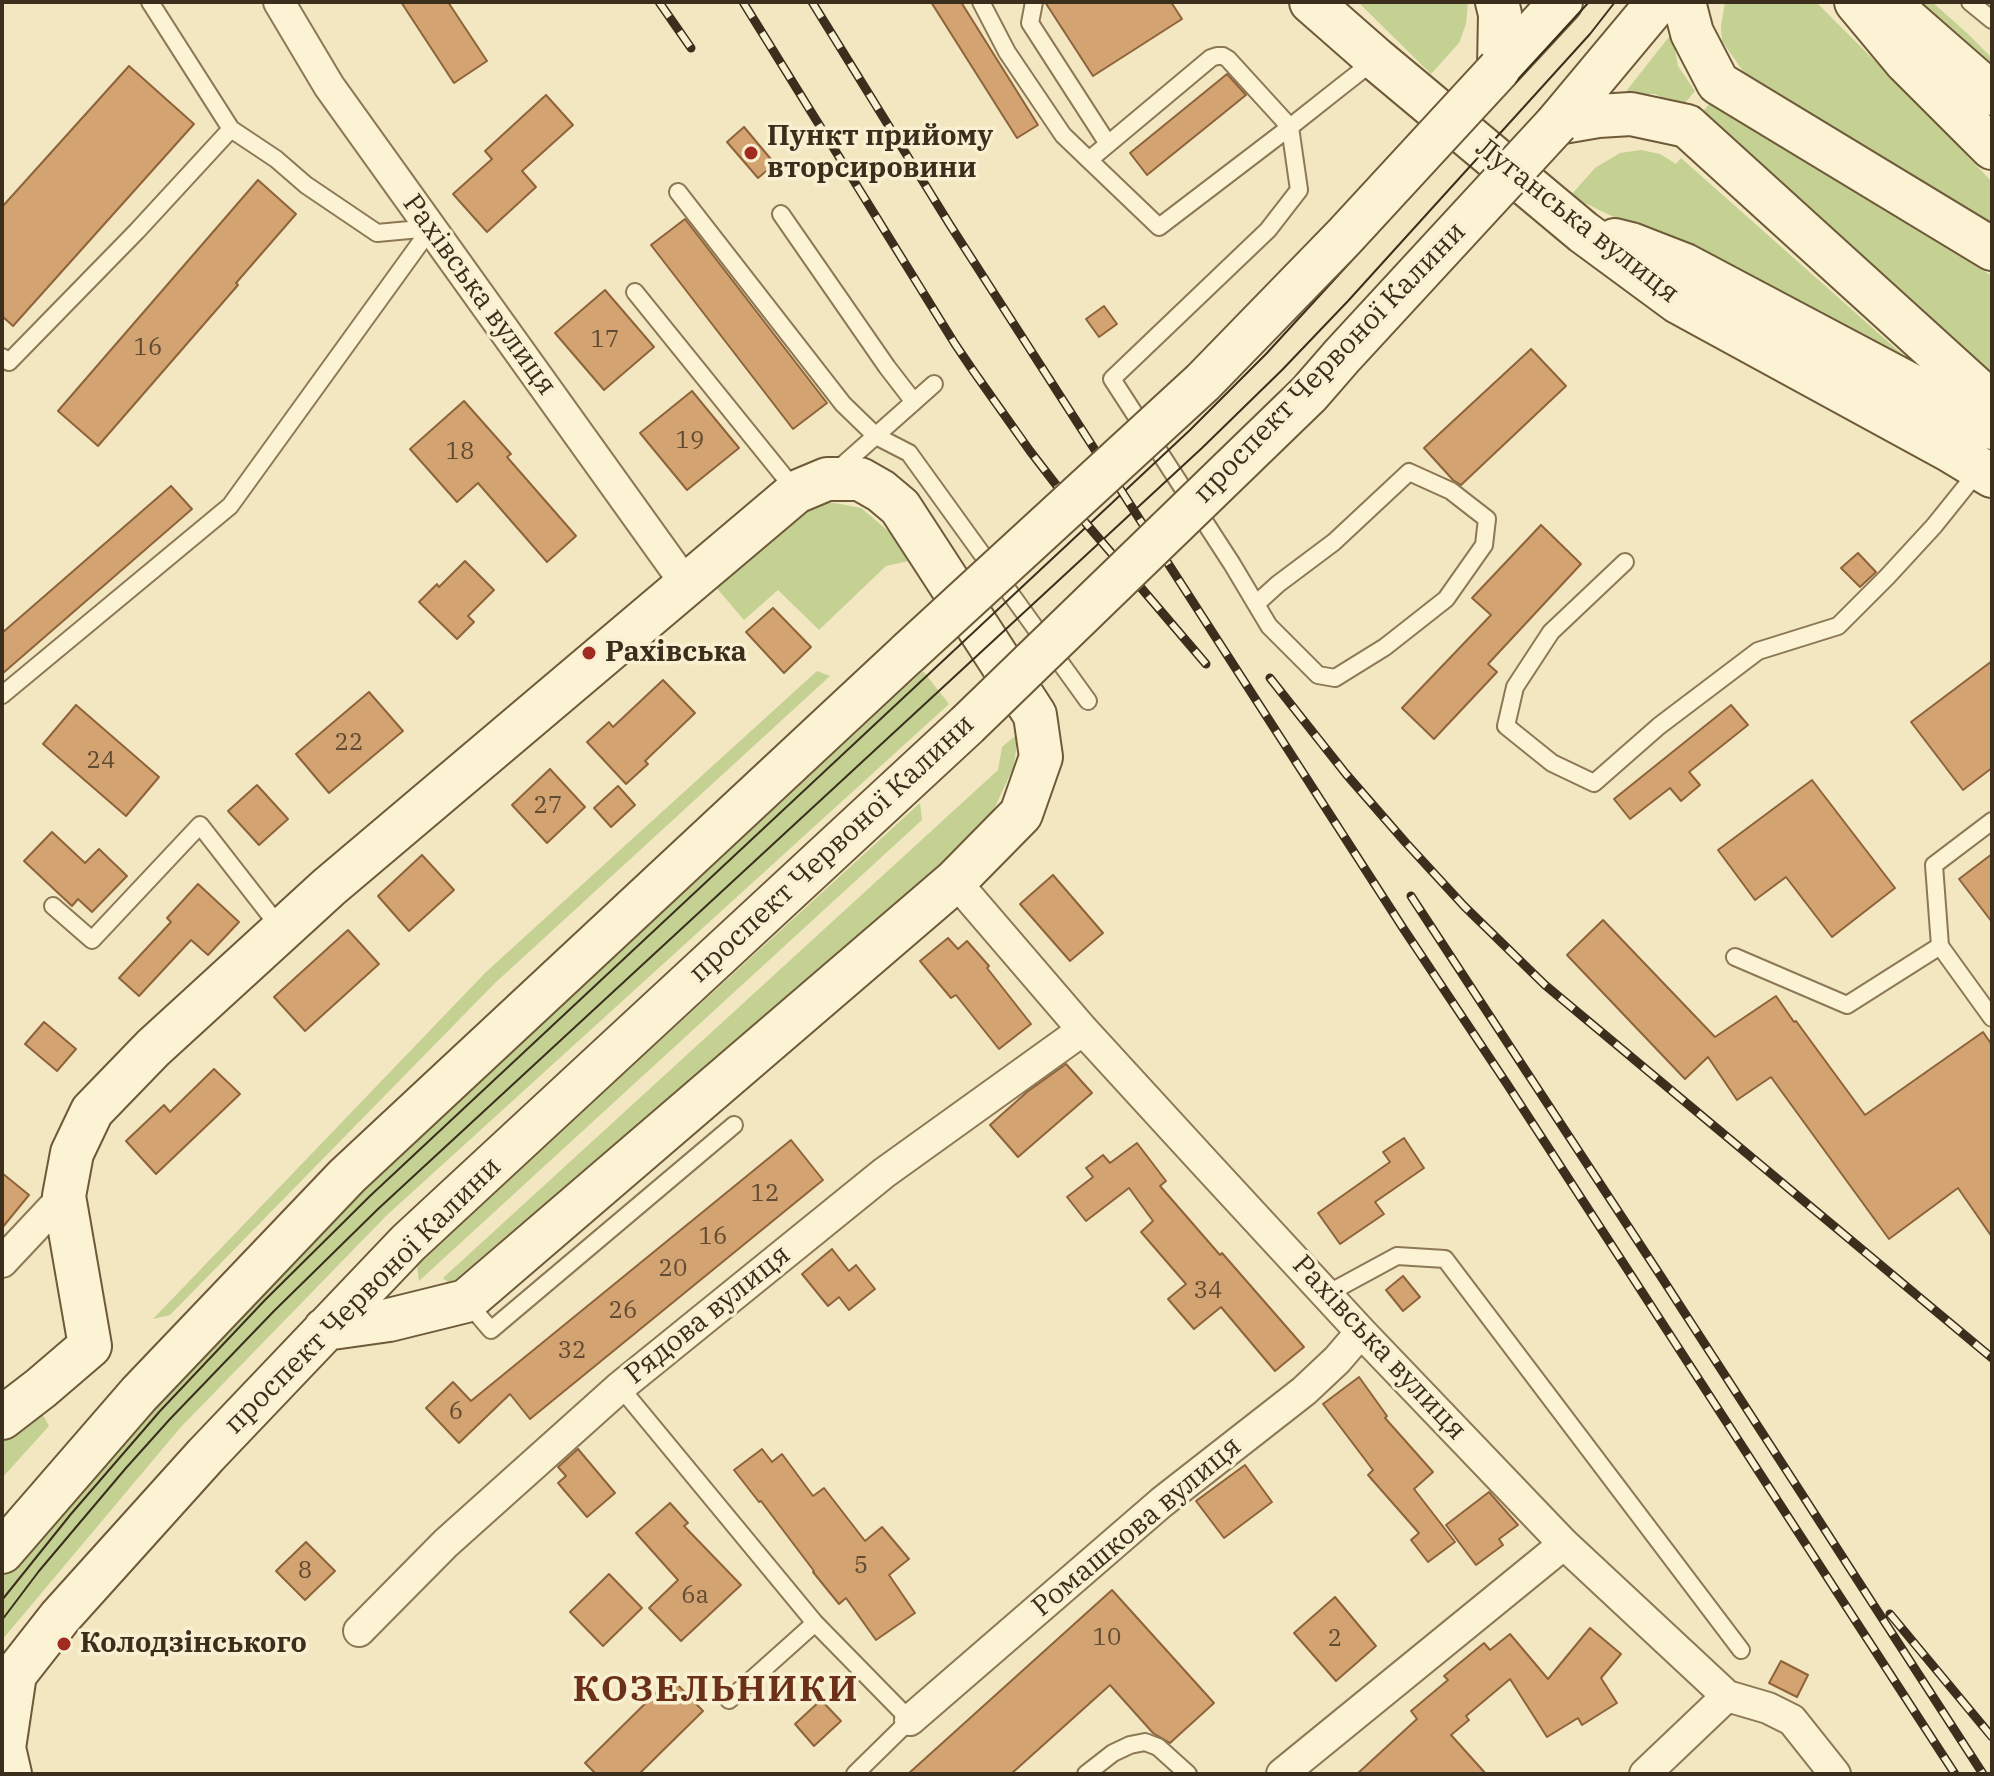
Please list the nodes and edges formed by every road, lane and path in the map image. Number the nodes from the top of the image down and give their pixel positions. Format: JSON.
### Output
{"nodes":[{"id":1,"x":150,"y":2,"type":"edge"},
{"id":2,"x":279,"y":2,"type":"edge"},
{"id":3,"x":981,"y":2,"type":"edge"},
{"id":4,"x":1034,"y":2,"type":"edge"},
{"id":5,"x":1311,"y":2,"type":"edge"},
{"id":6,"x":1497,"y":2,"type":"edge"},
{"id":7,"x":1561,"y":2,"type":"edge"},
{"id":8,"x":1658,"y":2,"type":"edge"},
{"id":9,"x":1684,"y":2,"type":"edge"},
{"id":10,"x":1856,"y":2,"type":"edge"},
{"id":11,"x":1887,"y":2,"type":"edge"},
{"id":12,"x":1970,"y":2,"type":"edge"},
{"id":13,"x":1992,"y":20,"type":"edge"},
{"id":14,"x":1376,"y":59,"type":"junction"},
{"id":15,"x":1499,"y":69,"type":"junction"},
{"id":16,"x":1992,"y":94,"type":"edge"},
{"id":17,"x":1557,"y":123,"type":"junction"},
{"id":18,"x":1290,"y":127,"type":"junction"},
{"id":19,"x":231,"y":129,"type":"junction"},
{"id":20,"x":1108,"y":144,"type":"junction"},
{"id":21,"x":1992,"y":148,"type":"edge"},
{"id":22,"x":1089,"y":160,"type":"junction"},
{"id":23,"x":678,"y":192,"type":"dead end"},
{"id":24,"x":781,"y":214,"type":"dead end"},
{"id":25,"x":431,"y":228,"type":"junction"},
{"id":26,"x":1583,"y":232,"type":"junction"},
{"id":27,"x":1992,"y":249,"type":"edge"},
{"id":28,"x":635,"y":292,"type":"dead end"},
{"id":29,"x":2,"y":357,"type":"edge"},
{"id":30,"x":934,"y":384,"type":"dead end"},
{"id":31,"x":914,"y":402,"type":"junction"},
{"id":32,"x":1992,"y":403,"type":"edge"},
{"id":33,"x":1992,"y":428,"type":"edge"},
{"id":34,"x":876,"y":436,"type":"junction"},
{"id":35,"x":1986,"y":473,"type":"edge"},
{"id":36,"x":811,"y":485,"type":"junction"},
{"id":37,"x":1625,"y":562,"type":"dead end"},
{"id":38,"x":686,"y":584,"type":"junction"},
{"id":39,"x":1256,"y":604,"type":"junction"},
{"id":40,"x":2,"y":695,"type":"edge"},
{"id":41,"x":1088,"y":701,"type":"dead end"},
{"id":42,"x":1992,"y":821,"type":"edge"},
{"id":43,"x":955,"y":881,"type":"junction"},
{"id":44,"x":53,"y":906,"type":"dead end"},
{"id":45,"x":282,"y":930,"type":"junction"},
{"id":46,"x":1940,"y":946,"type":"junction"},
{"id":47,"x":1735,"y":957,"type":"dead end"},
{"id":48,"x":1992,"y":1018,"type":"edge"},
{"id":49,"x":1083,"y":1030,"type":"junction"},
{"id":50,"x":734,"y":1125,"type":"dead end"},
{"id":51,"x":64,"y":1196,"type":"junction"},
{"id":52,"x":2,"y":1262,"type":"edge"},
{"id":53,"x":1327,"y":1294,"type":"junction"},
{"id":54,"x":466,"y":1301,"type":"junction"},
{"id":55,"x":325,"y":1329,"type":"junction"},
{"id":56,"x":1361,"y":1332,"type":"junction"},
{"id":57,"x":90,"y":1346,"type":"junction"},
{"id":58,"x":620,"y":1387,"type":"junction"},
{"id":59,"x":139,"y":1394,"type":"junction"},
{"id":60,"x":2,"y":1418,"type":"edge"},
{"id":61,"x":1564,"y":1544,"type":"junction"},
{"id":62,"x":2,"y":1552,"type":"edge"},
{"id":63,"x":815,"y":1623,"type":"junction"},
{"id":64,"x":359,"y":1631,"type":"dead end"},
{"id":65,"x":1741,"y":1650,"type":"dead end"},
{"id":66,"x":8,"y":1682,"type":"edge"},
{"id":67,"x":1727,"y":1696,"type":"junction"},
{"id":68,"x":729,"y":1700,"type":"dead end"},
{"id":69,"x":910,"y":1720,"type":"junction"},
{"id":70,"x":10,"y":1774,"type":"edge"},
{"id":71,"x":855,"y":1774,"type":"edge"},
{"id":72,"x":1086,"y":1774,"type":"edge"},
{"id":73,"x":1188,"y":1774,"type":"edge"},
{"id":74,"x":1282,"y":1774,"type":"edge"},
{"id":75,"x":1645,"y":1774,"type":"edge"},
{"id":76,"x":1835,"y":1774,"type":"edge"}],
"edges":[{"from":1,"to":19,"type":"lane"},
{"from":2,"to":25,"type":"street","name":"Рахівська вулиця"},
{"from":3,"to":22,"type":"lane"},
{"from":4,"to":20,"type":"lane"},
{"from":5,"to":14,"type":"main road","name":"Луганська вулиця"},
{"from":6,"to":15,"type":"main road"},
{"from":7,"to":15,"type":"main road"},
{"from":8,"to":17,"type":"main road","name":"проспект Червоної Калини"},
{"from":9,"to":27,"type":"main road"},
{"from":10,"to":21,"type":"main road"},
{"from":11,"to":16,"type":"main road"},
{"from":12,"to":13,"type":"lane"},
{"from":14,"to":18,"type":"lane"},
{"from":14,"to":26,"type":"main road","name":"Луганська вулиця"},
{"from":15,"to":59,"type":"main road","bridge":true},
{"from":17,"to":32,"type":"main road"},
{"from":17,"to":55,"type":"main road","name":"проспект Червоної Калини","bridge":true},
{"from":18,"to":20,"type":"lane"},
{"from":18,"to":22,"type":"lane"},
{"from":18,"to":39,"type":"lane"},
{"from":19,"to":25,"type":"lane"},
{"from":19,"to":29,"type":"lane"},
{"from":20,"to":22,"type":"lane"},
{"from":23,"to":34,"type":"lane"},
{"from":24,"to":31,"type":"lane"},
{"from":25,"to":38,"type":"street","name":"Рахівська вулиця"},
{"from":25,"to":40,"type":"lane"},
{"from":26,"to":33,"type":"main road"},
{"from":26,"to":35,"type":"main road","name":"Луганська вулиця"},
{"from":28,"to":36,"type":"lane"},
{"from":30,"to":31,"type":"lane"},
{"from":31,"to":34,"type":"lane"},
{"from":34,"to":36,"type":"lane"},
{"from":34,"to":41,"type":"lane"},
{"from":35,"to":37,"type":"lane"},
{"from":36,"to":38,"type":"main road"},
{"from":36,"to":43,"type":"main road"},
{"from":38,"to":45,"type":"main road"},
{"from":39,"to":39,"type":"lane"},
{"from":42,"to":46,"type":"lane"},
{"from":43,"to":49,"type":"street","name":"Рахівська вулиця"},
{"from":43,"to":54,"type":"main road"},
{"from":44,"to":45,"type":"lane"},
{"from":45,"to":51,"type":"main road"},
{"from":46,"to":47,"type":"lane"},
{"from":46,"to":48,"type":"lane"},
{"from":49,"to":53,"type":"street","name":"Рахівська вулиця"},
{"from":49,"to":58,"type":"street","name":"Рядова вулиця"},
{"from":50,"to":54,"type":"lane"},
{"from":51,"to":52,"type":"street"},
{"from":51,"to":57,"type":"main road"},
{"from":53,"to":56,"type":"street","name":"Рахівська вулиця"},
{"from":53,"to":65,"type":"lane"},
{"from":54,"to":55,"type":"main road"},
{"from":55,"to":66,"type":"main road","name":"проспект Червоної Калини"},
{"from":56,"to":61,"type":"street","name":"Рахівська вулиця"},
{"from":56,"to":69,"type":"street","name":"Ромашкова вулиця"},
{"from":57,"to":59,"type":"main road"},
{"from":57,"to":60,"type":"main road"},
{"from":58,"to":63,"type":"lane"},
{"from":58,"to":64,"type":"street","name":"Рядова вулиця"},
{"from":59,"to":62,"type":"main road"},
{"from":61,"to":67,"type":"street","name":"Рахівська вулиця"},
{"from":61,"to":74,"type":"street"},
{"from":63,"to":68,"type":"lane"},
{"from":63,"to":69,"type":"lane"},
{"from":66,"to":70,"type":"main road"},
{"from":67,"to":75,"type":"street"},
{"from":67,"to":76,"type":"street","name":"Рахівська вулиця"},
{"from":69,"to":71,"type":"lane"},
{"from":72,"to":73,"type":"lane"}]}
